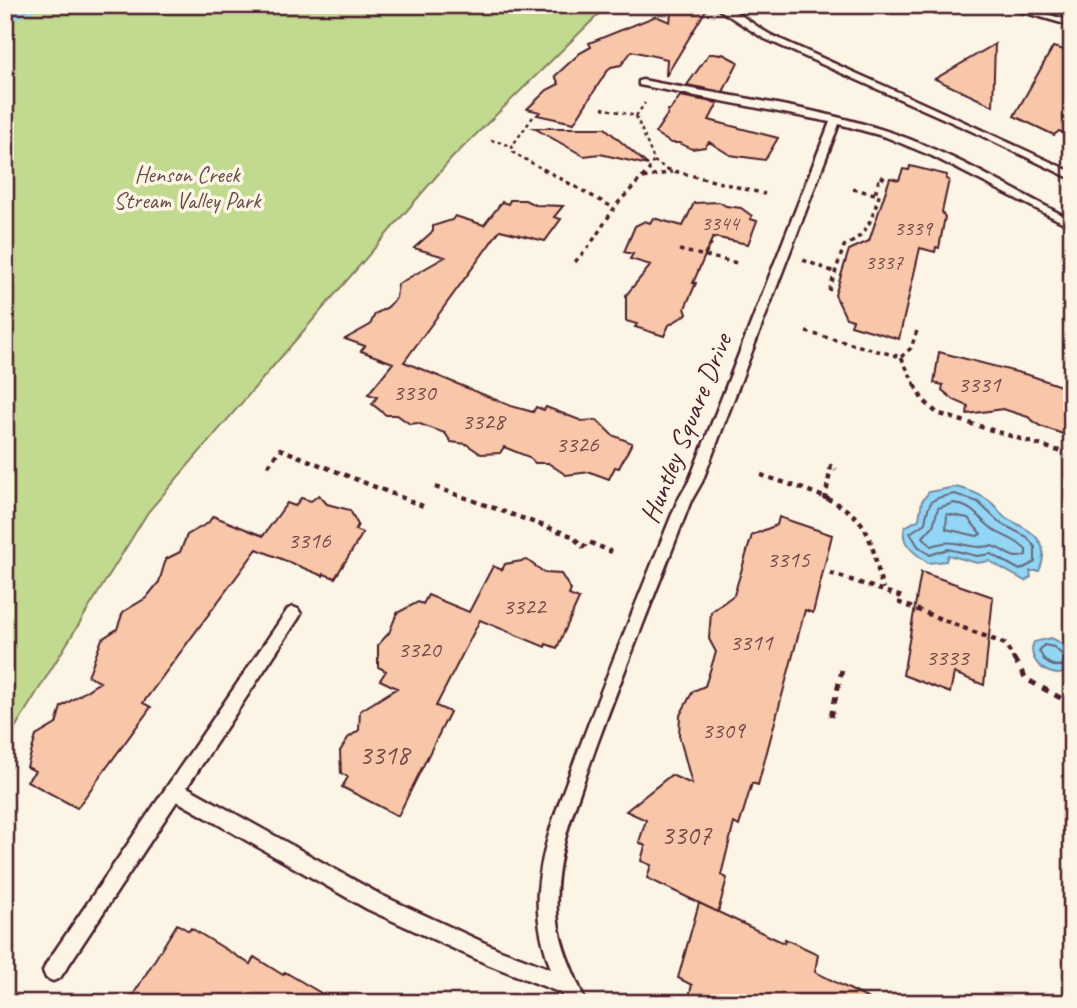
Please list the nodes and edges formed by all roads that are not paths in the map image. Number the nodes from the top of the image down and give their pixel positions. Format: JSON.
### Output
{"nodes":[{"id":1,"x":716,"y":5,"type":"edge"},
{"id":2,"x":1002,"y":5,"type":"edge"},
{"id":3,"x":1072,"y":24,"type":"edge"},
{"id":4,"x":642,"y":83,"type":"dead end"},
{"id":5,"x":835,"y":121,"type":"junction"},
{"id":6,"x":1072,"y":176,"type":"edge"},
{"id":7,"x":1072,"y":224,"type":"edge"},
{"id":8,"x":293,"y":614,"type":"dead end"},
{"id":9,"x":175,"y":790,"type":"junction"},
{"id":10,"x":53,"y":971,"type":"dead end"},
{"id":11,"x":567,"y":985,"type":"junction"},
{"id":12,"x":576,"y":1003,"type":"edge"}],
"edges":[{"from":1,"to":6,"type":"lane"},
{"from":2,"to":3,"type":"lane"},
{"from":4,"to":5,"type":"lane"},
{"from":5,"to":7,"type":"lane"},
{"from":5,"to":11,"type":"lane","name":"Huntley Square Drive"},
{"from":8,"to":9,"type":"lane"},
{"from":9,"to":10,"type":"lane"},
{"from":9,"to":11,"type":"lane"},
{"from":11,"to":12,"type":"lane","name":"Huntley Square Drive"}]}
